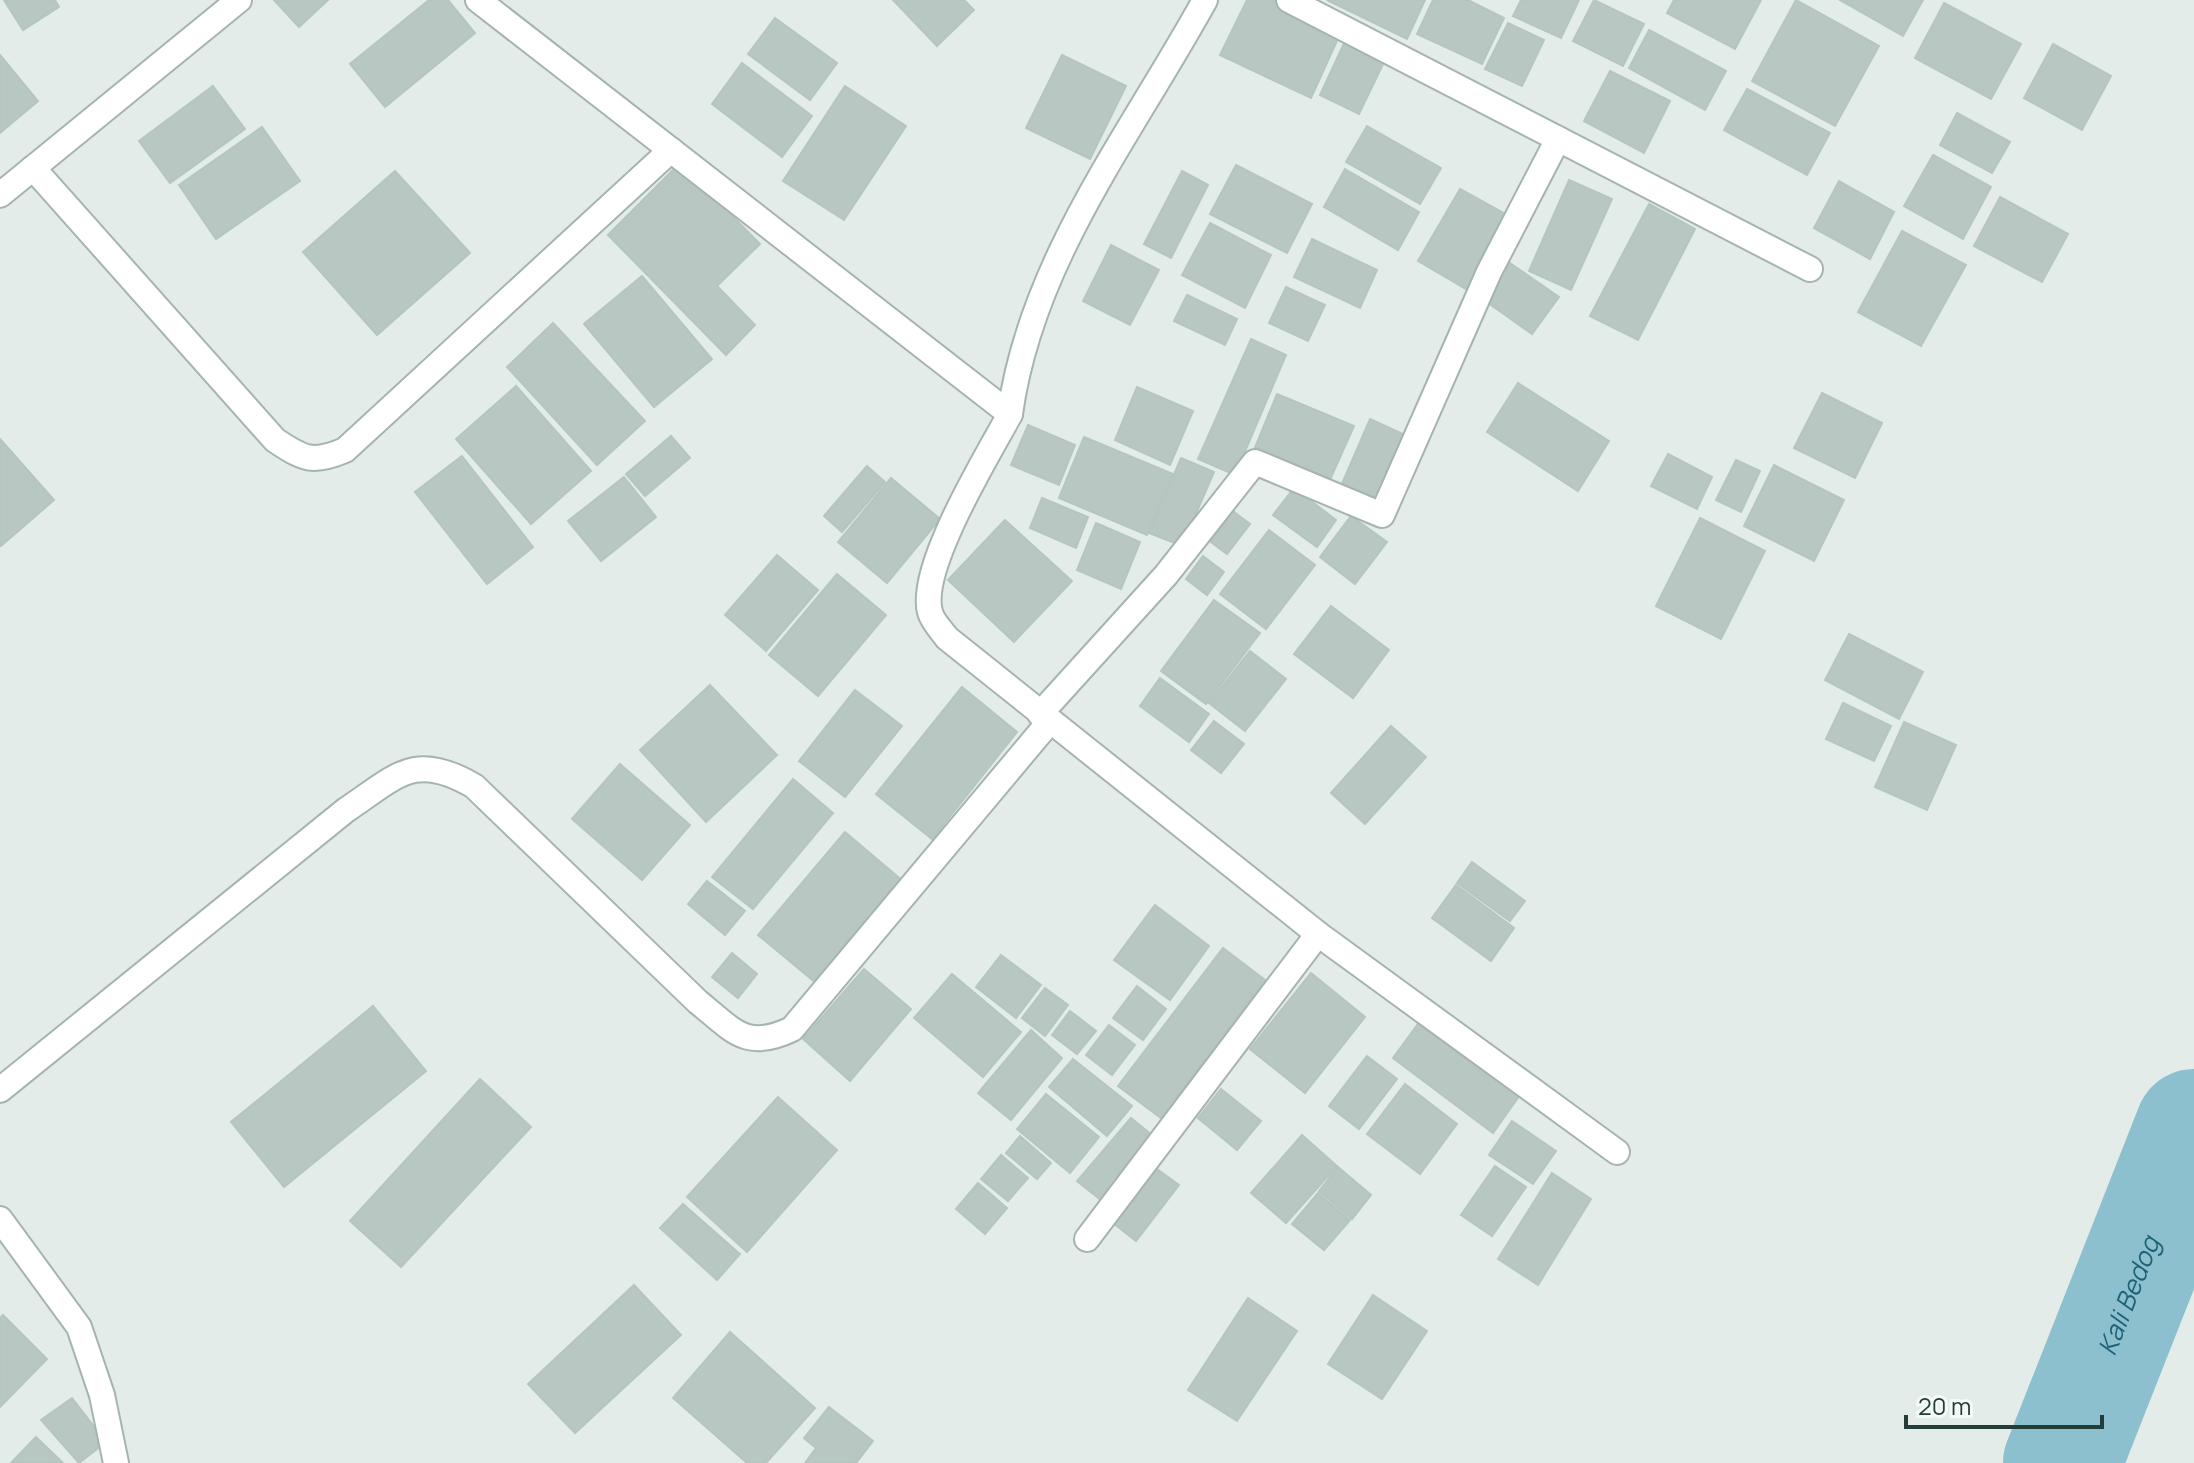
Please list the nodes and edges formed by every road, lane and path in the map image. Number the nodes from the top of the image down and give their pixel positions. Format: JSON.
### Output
{"nodes":[{"id":1,"x":239,"y":0,"type":"edge"},
{"id":2,"x":478,"y":0,"type":"edge"},
{"id":3,"x":1205,"y":0,"type":"edge"},
{"id":4,"x":1289,"y":0,"type":"edge"},
{"id":5,"x":1558,"y":139,"type":"junction"},
{"id":6,"x":671,"y":150,"type":"junction"},
{"id":7,"x":33,"y":168,"type":"junction"},
{"id":8,"x":0,"y":195,"type":"edge"},
{"id":9,"x":1810,"y":269,"type":"dead end"},
{"id":10,"x":1010,"y":414,"type":"junction"},
{"id":11,"x":1045,"y":718,"type":"junction"},
{"id":12,"x":1318,"y":934,"type":"junction"},
{"id":13,"x":0,"y":1090,"type":"edge"},
{"id":14,"x":1617,"y":1152,"type":"dead end"},
{"id":15,"x":0,"y":1219,"type":"edge"},
{"id":16,"x":1087,"y":1239,"type":"dead end"},
{"id":17,"x":116,"y":1463,"type":"edge"}],
"edges":[{"from":1,"to":7,"type":"street"},
{"from":2,"to":6,"type":"street"},
{"from":3,"to":10,"type":"street"},
{"from":4,"to":5,"type":"street"},
{"from":5,"to":9,"type":"street"},
{"from":5,"to":11,"type":"street"},
{"from":6,"to":7,"type":"street"},
{"from":6,"to":10,"type":"street"},
{"from":7,"to":8,"type":"street"},
{"from":10,"to":11,"type":"street"},
{"from":11,"to":12,"type":"street"},
{"from":11,"to":13,"type":"street"},
{"from":12,"to":14,"type":"street"},
{"from":12,"to":16,"type":"street"},
{"from":15,"to":17,"type":"street"}]}
